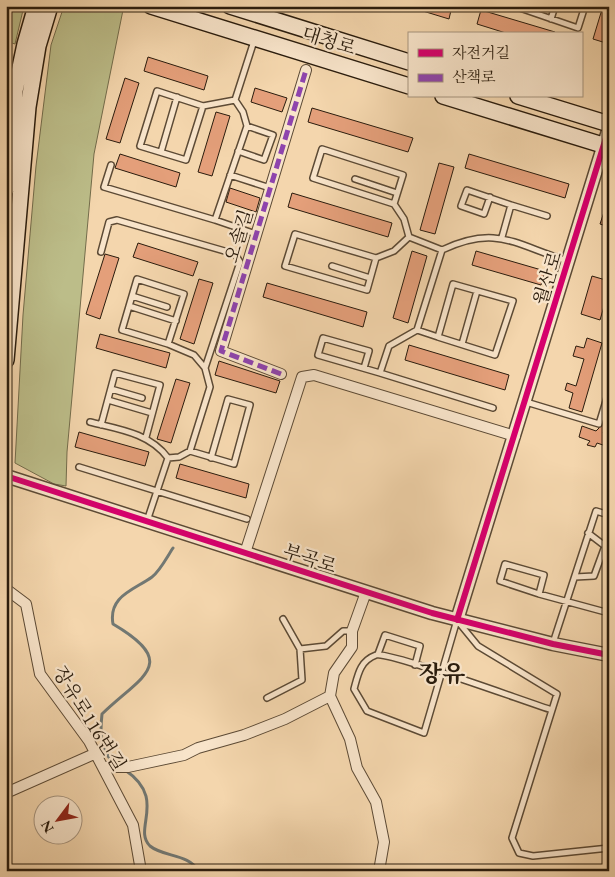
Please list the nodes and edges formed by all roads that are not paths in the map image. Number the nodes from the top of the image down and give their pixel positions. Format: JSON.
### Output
{"nodes":[{"id":1,"x":36,"y":6,"type":"edge"},
{"id":2,"x":50,"y":6,"type":"edge"},
{"id":3,"x":151,"y":6,"type":"edge"},
{"id":4,"x":230,"y":6,"type":"edge"},
{"id":5,"x":514,"y":6,"type":"edge"},
{"id":6,"x":547,"y":6,"type":"edge"},
{"id":7,"x":586,"y":6,"type":"edge"},
{"id":8,"x":555,"y":8,"type":"edge"},
{"id":9,"x":551,"y":19,"type":"junction"},
{"id":10,"x":255,"y":38,"type":"junction"},
{"id":11,"x":408,"y":62,"type":"edge"},
{"id":12,"x":306,"y":70,"type":"dead end"},
{"id":13,"x":11,"y":85,"type":"edge"},
{"id":14,"x":408,"y":86,"type":"edge"},
{"id":15,"x":177,"y":97,"type":"junction"},
{"id":16,"x":450,"y":98,"type":"edge"},
{"id":17,"x":524,"y":98,"type":"edge"},
{"id":18,"x":235,"y":100,"type":"junction"},
{"id":19,"x":203,"y":106,"type":"junction"},
{"id":20,"x":609,"y":124,"type":"edge"},
{"id":21,"x":247,"y":126,"type":"junction"},
{"id":22,"x":609,"y":128,"type":"edge"},
{"id":23,"x":606,"y":146,"type":"edge"},
{"id":24,"x":162,"y":152,"type":"junction"},
{"id":25,"x":238,"y":152,"type":"junction"},
{"id":26,"x":111,"y":165,"type":"dead end"},
{"id":27,"x":230,"y":175,"type":"junction"},
{"id":28,"x":355,"y":180,"type":"dead end"},
{"id":29,"x":267,"y":187,"type":"dead end"},
{"id":30,"x":6,"y":189,"type":"edge"},
{"id":31,"x":397,"y":193,"type":"junction"},
{"id":32,"x":490,"y":197,"type":"junction"},
{"id":33,"x":394,"y":204,"type":"junction"},
{"id":34,"x":511,"y":205,"type":"junction"},
{"id":35,"x":546,"y":216,"type":"dead end"},
{"id":36,"x":215,"y":220,"type":"junction"},
{"id":37,"x":253,"y":233,"type":"dead end"},
{"id":38,"x":410,"y":237,"type":"junction"},
{"id":39,"x":502,"y":237,"type":"junction"},
{"id":40,"x":442,"y":250,"type":"junction"},
{"id":41,"x":101,"y":252,"type":"dead end"},
{"id":42,"x":376,"y":258,"type":"junction"},
{"id":43,"x":568,"y":262,"type":"junction"},
{"id":44,"x":332,"y":266,"type":"dead end"},
{"id":45,"x":370,"y":278,"type":"junction"},
{"id":46,"x":477,"y":291,"type":"junction"},
{"id":47,"x":132,"y":296,"type":"junction"},
{"id":48,"x":129,"y":306,"type":"junction"},
{"id":49,"x":167,"y":307,"type":"dead end"},
{"id":50,"x":176,"y":321,"type":"junction"},
{"id":51,"x":417,"y":330,"type":"junction"},
{"id":52,"x":438,"y":337,"type":"junction"},
{"id":53,"x":168,"y":344,"type":"junction"},
{"id":54,"x":462,"y":344,"type":"junction"},
{"id":55,"x":6,"y":360,"type":"edge"},
{"id":56,"x":205,"y":368,"type":"junction"},
{"id":57,"x":364,"y":368,"type":"junction"},
{"id":58,"x":380,"y":373,"type":"junction"},
{"id":59,"x":281,"y":374,"type":"dead end"},
{"id":60,"x":111,"y":389,"type":"junction"},
{"id":61,"x":609,"y":391,"type":"edge"},
{"id":62,"x":142,"y":398,"type":"dead end"},
{"id":63,"x":108,"y":400,"type":"junction"},
{"id":64,"x":525,"y":402,"type":"junction"},
{"id":65,"x":493,"y":408,"type":"dead end"},
{"id":66,"x":152,"y":413,"type":"junction"},
{"id":67,"x":90,"y":422,"type":"dead end"},
{"id":68,"x":101,"y":425,"type":"junction"},
{"id":69,"x":514,"y":436,"type":"junction"},
{"id":70,"x":146,"y":437,"type":"junction"},
{"id":71,"x":190,"y":451,"type":"junction"},
{"id":72,"x":168,"y":458,"type":"junction"},
{"id":73,"x":211,"y":458,"type":"junction"},
{"id":74,"x":79,"y":467,"type":"dead end"},
{"id":75,"x":6,"y":476,"type":"edge"},
{"id":76,"x":158,"y":492,"type":"junction"},
{"id":77,"x":609,"y":515,"type":"edge"},
{"id":78,"x":247,"y":519,"type":"dead end"},
{"id":79,"x":147,"y":522,"type":"junction"},
{"id":80,"x":588,"y":534,"type":"junction"},
{"id":81,"x":245,"y":553,"type":"junction"},
{"id":82,"x":575,"y":577,"type":"junction"},
{"id":83,"x":6,"y":589,"type":"edge"},
{"id":84,"x":366,"y":592,"type":"junction"},
{"id":85,"x":539,"y":594,"type":"junction"},
{"id":86,"x":567,"y":603,"type":"junction"},
{"id":87,"x":609,"y":613,"type":"edge"},
{"id":88,"x":283,"y":619,"type":"dead end"},
{"id":89,"x":457,"y":620,"type":"junction"},
{"id":90,"x":352,"y":631,"type":"junction"},
{"id":91,"x":553,"y":644,"type":"junction"},
{"id":92,"x":300,"y":649,"type":"junction"},
{"id":93,"x":378,"y":654,"type":"junction"},
{"id":94,"x":609,"y":654,"type":"edge"},
{"id":95,"x":415,"y":665,"type":"junction"},
{"id":96,"x":441,"y":672,"type":"junction"},
{"id":97,"x":330,"y":696,"type":"junction"},
{"id":98,"x":266,"y":698,"type":"dead end"},
{"id":99,"x":552,"y":710,"type":"junction"},
{"id":100,"x":94,"y":754,"type":"junction"},
{"id":101,"x":103,"y":768,"type":"junction"},
{"id":102,"x":6,"y":793,"type":"edge"},
{"id":103,"x":609,"y":848,"type":"edge"},
{"id":104,"x":141,"y":871,"type":"edge"},
{"id":105,"x":379,"y":871,"type":"edge"}],
"edges":[{"from":1,"to":13,"type":"main road"},
{"from":2,"to":55,"type":"main road"},
{"from":3,"to":10,"type":"main road","name":"대청로"},
{"from":4,"to":11,"type":"main road","name":"대청로"},
{"from":5,"to":9,"type":"lane"},
{"from":6,"to":8,"type":"lane"},
{"from":7,"to":9,"type":"lane"},
{"from":8,"to":9,"type":"lane"},
{"from":10,"to":14,"type":"main road","name":"대청로"},
{"from":10,"to":18,"type":"lane"},
{"from":12,"to":59,"type":"street","name":"오솔길"},
{"from":13,"to":30,"type":"main road"},
{"from":15,"to":19,"type":"lane"},
{"from":15,"to":24,"type":"lane"},
{"from":15,"to":24,"type":"lane"},
{"from":16,"to":23,"type":"main road"},
{"from":17,"to":20,"type":"main road"},
{"from":18,"to":19,"type":"lane"},
{"from":18,"to":21,"type":"lane"},
{"from":19,"to":24,"type":"lane"},
{"from":21,"to":25,"type":"lane"},
{"from":21,"to":25,"type":"lane"},
{"from":22,"to":23,"type":"street","name":"월산로"},
{"from":23,"to":43,"type":"street","name":"월산로"},
{"from":25,"to":27,"type":"lane"},
{"from":26,"to":36,"type":"lane"},
{"from":27,"to":29,"type":"lane"},
{"from":27,"to":36,"type":"lane"},
{"from":28,"to":31,"type":"lane"},
{"from":31,"to":33,"type":"lane"},
{"from":31,"to":33,"type":"lane"},
{"from":32,"to":32,"type":"lane"},
{"from":32,"to":34,"type":"lane"},
{"from":33,"to":38,"type":"lane"},
{"from":34,"to":35,"type":"lane"},
{"from":34,"to":39,"type":"lane"},
{"from":36,"to":37,"type":"lane"},
{"from":38,"to":40,"type":"lane"},
{"from":38,"to":42,"type":"lane"},
{"from":39,"to":40,"type":"lane"},
{"from":39,"to":43,"type":"lane"},
{"from":40,"to":51,"type":"lane"},
{"from":41,"to":56,"type":"lane"},
{"from":42,"to":45,"type":"lane"},
{"from":42,"to":45,"type":"lane"},
{"from":43,"to":64,"type":"street","name":"월산로"},
{"from":44,"to":45,"type":"lane"},
{"from":46,"to":52,"type":"lane"},
{"from":46,"to":54,"type":"lane"},
{"from":46,"to":54,"type":"lane"},
{"from":47,"to":48,"type":"lane"},
{"from":47,"to":49,"type":"lane"},
{"from":47,"to":50,"type":"lane"},
{"from":48,"to":50,"type":"lane"},
{"from":48,"to":53,"type":"lane"},
{"from":50,"to":53,"type":"lane"},
{"from":51,"to":52,"type":"lane"},
{"from":51,"to":58,"type":"lane"},
{"from":52,"to":54,"type":"lane"},
{"from":53,"to":56,"type":"lane"},
{"from":56,"to":71,"type":"lane"},
{"from":57,"to":57,"type":"lane"},
{"from":57,"to":58,"type":"lane"},
{"from":58,"to":65,"type":"lane"},
{"from":60,"to":62,"type":"lane"},
{"from":60,"to":63,"type":"lane"},
{"from":60,"to":66,"type":"lane"},
{"from":61,"to":64,"type":"lane"},
{"from":63,"to":66,"type":"lane"},
{"from":63,"to":68,"type":"lane"},
{"from":64,"to":69,"type":"street","name":"월산로"},
{"from":66,"to":70,"type":"lane"},
{"from":67,"to":68,"type":"lane"},
{"from":68,"to":70,"type":"lane"},
{"from":69,"to":81,"type":"street"},
{"from":69,"to":89,"type":"street","name":"월산로"},
{"from":70,"to":72,"type":"lane"},
{"from":71,"to":72,"type":"lane"},
{"from":71,"to":73,"type":"lane"},
{"from":72,"to":76,"type":"lane"},
{"from":73,"to":73,"type":"lane"},
{"from":74,"to":76,"type":"lane"},
{"from":75,"to":79,"type":"street","name":"부곡로"},
{"from":76,"to":78,"type":"lane"},
{"from":76,"to":79,"type":"lane"},
{"from":77,"to":80,"type":"lane"},
{"from":79,"to":81,"type":"street","name":"부곡로"},
{"from":80,"to":82,"type":"lane"},
{"from":80,"to":82,"type":"lane"},
{"from":81,"to":84,"type":"street","name":"부곡로"},
{"from":82,"to":86,"type":"lane"},
{"from":83,"to":100,"type":"street","name":"장유로116번길"},
{"from":84,"to":89,"type":"street","name":"부곡로"},
{"from":84,"to":90,"type":"street"},
{"from":85,"to":85,"type":"lane"},
{"from":85,"to":86,"type":"lane"},
{"from":86,"to":87,"type":"lane"},
{"from":86,"to":91,"type":"lane"},
{"from":88,"to":92,"type":"lane"},
{"from":89,"to":91,"type":"street","name":"부곡로"},
{"from":89,"to":96,"type":"lane"},
{"from":89,"to":99,"type":"lane"},
{"from":90,"to":92,"type":"lane"},
{"from":90,"to":97,"type":"street"},
{"from":91,"to":94,"type":"street","name":"부곡로"},
{"from":92,"to":98,"type":"lane"},
{"from":93,"to":95,"type":"lane"},
{"from":93,"to":95,"type":"lane"},
{"from":93,"to":96,"type":"lane"},
{"from":95,"to":96,"type":"lane"},
{"from":96,"to":99,"type":"lane"},
{"from":97,"to":101,"type":"street"},
{"from":97,"to":105,"type":"street"},
{"from":99,"to":103,"type":"lane"},
{"from":100,"to":101,"type":"street","name":"장유로116번길"},
{"from":100,"to":102,"type":"street"},
{"from":101,"to":104,"type":"street","name":"장유로116번길"}]}
